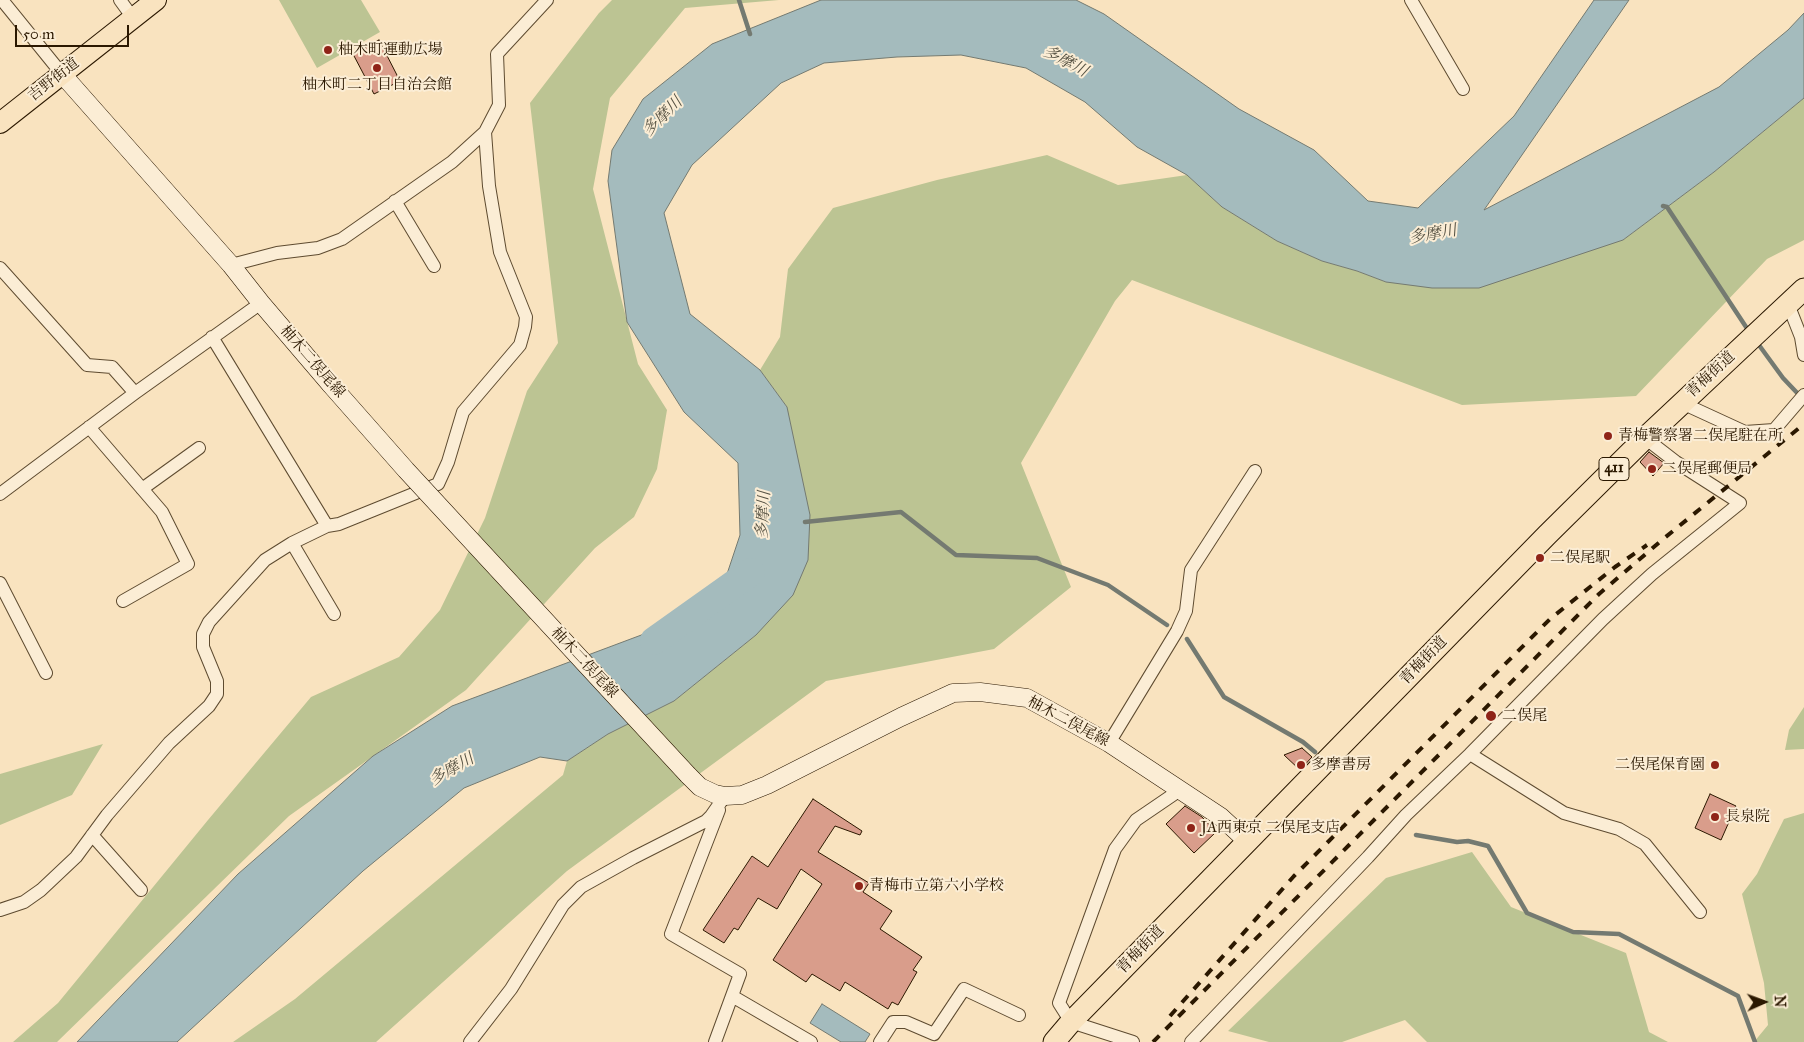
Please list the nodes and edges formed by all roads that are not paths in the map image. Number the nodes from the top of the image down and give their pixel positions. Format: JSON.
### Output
{"nodes":[{"id":1,"x":2,"y":0,"type":"edge"},
{"id":2,"x":120,"y":0,"type":"edge"},
{"id":3,"x":156,"y":0,"type":"edge"},
{"id":4,"x":547,"y":0,"type":"edge"},
{"id":5,"x":1411,"y":0,"type":"edge"},
{"id":6,"x":133,"y":18,"type":"junction"},
{"id":7,"x":62,"y":74,"type":"junction"},
{"id":8,"x":1463,"y":90,"type":"dead end"},
{"id":9,"x":0,"y":123,"type":"edge"},
{"id":10,"x":485,"y":132,"type":"junction"},
{"id":11,"x":396,"y":201,"type":"junction"},
{"id":12,"x":231,"y":265,"type":"junction"},
{"id":13,"x":434,"y":266,"type":"dead end"},
{"id":14,"x":0,"y":268,"type":"edge"},
{"id":15,"x":1804,"y":289,"type":"edge"},
{"id":16,"x":260,"y":303,"type":"junction"},
{"id":17,"x":1784,"y":307,"type":"junction"},
{"id":18,"x":212,"y":337,"type":"junction"},
{"id":19,"x":1804,"y":355,"type":"edge"},
{"id":20,"x":135,"y":393,"type":"junction"},
{"id":21,"x":1804,"y":395,"type":"edge"},
{"id":22,"x":1689,"y":396,"type":"junction"},
{"id":23,"x":89,"y":427,"type":"junction"},
{"id":24,"x":1645,"y":438,"type":"junction"},
{"id":25,"x":199,"y":448,"type":"dead end"},
{"id":26,"x":1255,"y":471,"type":"dead end"},
{"id":27,"x":142,"y":489,"type":"junction"},
{"id":28,"x":0,"y":494,"type":"edge"},
{"id":29,"x":327,"y":526,"type":"junction"},
{"id":30,"x":292,"y":543,"type":"junction"},
{"id":31,"x":0,"y":584,"type":"edge"},
{"id":32,"x":123,"y":601,"type":"dead end"},
{"id":33,"x":334,"y":614,"type":"dead end"},
{"id":34,"x":46,"y":673,"type":"dead end"},
{"id":35,"x":1109,"y":743,"type":"junction"},
{"id":36,"x":1470,"y":754,"type":"junction"},
{"id":37,"x":1180,"y":790,"type":"junction"},
{"id":38,"x":725,"y":796,"type":"junction"},
{"id":39,"x":92,"y":835,"type":"junction"},
{"id":40,"x":1247,"y":841,"type":"junction"},
{"id":41,"x":141,"y":890,"type":"dead end"},
{"id":42,"x":0,"y":910,"type":"edge"},
{"id":43,"x":1700,"y":912,"type":"dead end"},
{"id":44,"x":732,"y":996,"type":"junction"},
{"id":45,"x":1019,"y":1014,"type":"dead end"},
{"id":46,"x":1071,"y":1022,"type":"junction"},
{"id":47,"x":470,"y":1042,"type":"edge"},
{"id":48,"x":715,"y":1042,"type":"edge"},
{"id":49,"x":811,"y":1042,"type":"edge"},
{"id":50,"x":880,"y":1042,"type":"edge"},
{"id":51,"x":1054,"y":1042,"type":"edge"},
{"id":52,"x":1133,"y":1042,"type":"edge"},
{"id":53,"x":1191,"y":1042,"type":"edge"}],
"edges":[{"from":1,"to":7,"type":"street"},
{"from":2,"to":6,"type":"street"},
{"from":3,"to":6,"type":"main road","name":"吉野街道"},
{"from":4,"to":10,"type":"street"},
{"from":5,"to":8,"type":"street"},
{"from":6,"to":7,"type":"main road","name":"吉野街道"},
{"from":7,"to":9,"type":"main road","name":"吉野街道"},
{"from":7,"to":12,"type":"main road","name":"柚木二俣尾線"},
{"from":10,"to":11,"type":"street"},
{"from":10,"to":29,"type":"street"},
{"from":11,"to":12,"type":"street"},
{"from":11,"to":13,"type":"street"},
{"from":12,"to":16,"type":"main road","name":"柚木二俣尾線"},
{"from":14,"to":20,"type":"street"},
{"from":15,"to":17,"type":"highway","name":"青梅街道","number":"411"},
{"from":16,"to":18,"type":"street"},
{"from":16,"to":38,"type":"main road","name":"柚木二俣尾線","bridge":true},
{"from":17,"to":19,"type":"street"},
{"from":17,"to":22,"type":"highway","name":"青梅街道","number":"411"},
{"from":18,"to":20,"type":"street"},
{"from":18,"to":29,"type":"street"},
{"from":20,"to":23,"type":"street"},
{"from":21,"to":22,"type":"street"},
{"from":22,"to":24,"type":"highway","name":"青梅街道","number":"411"},
{"from":23,"to":27,"type":"street"},
{"from":23,"to":28,"type":"street"},
{"from":24,"to":36,"type":"street"},
{"from":24,"to":40,"type":"highway","name":"青梅街道","number":"411"},
{"from":25,"to":27,"type":"street"},
{"from":26,"to":35,"type":"street"},
{"from":27,"to":32,"type":"street"},
{"from":29,"to":30,"type":"street"},
{"from":30,"to":33,"type":"street"},
{"from":30,"to":39,"type":"street"},
{"from":31,"to":34,"type":"street"},
{"from":35,"to":37,"type":"main road","name":"柚木二俣尾線"},
{"from":35,"to":38,"type":"main road","name":"柚木二俣尾線"},
{"from":36,"to":43,"type":"street"},
{"from":36,"to":53,"type":"street"},
{"from":37,"to":40,"type":"main road","name":"柚木二俣尾線"},
{"from":37,"to":46,"type":"street"},
{"from":38,"to":44,"type":"street"},
{"from":38,"to":47,"type":"street"},
{"from":39,"to":41,"type":"street"},
{"from":39,"to":42,"type":"street"},
{"from":40,"to":46,"type":"highway","name":"青梅街道","number":"411"},
{"from":44,"to":48,"type":"street"},
{"from":44,"to":49,"type":"street"},
{"from":45,"to":50,"type":"street"},
{"from":46,"to":51,"type":"highway","name":"青梅街道","number":"411"},
{"from":46,"to":52,"type":"street"}]}
